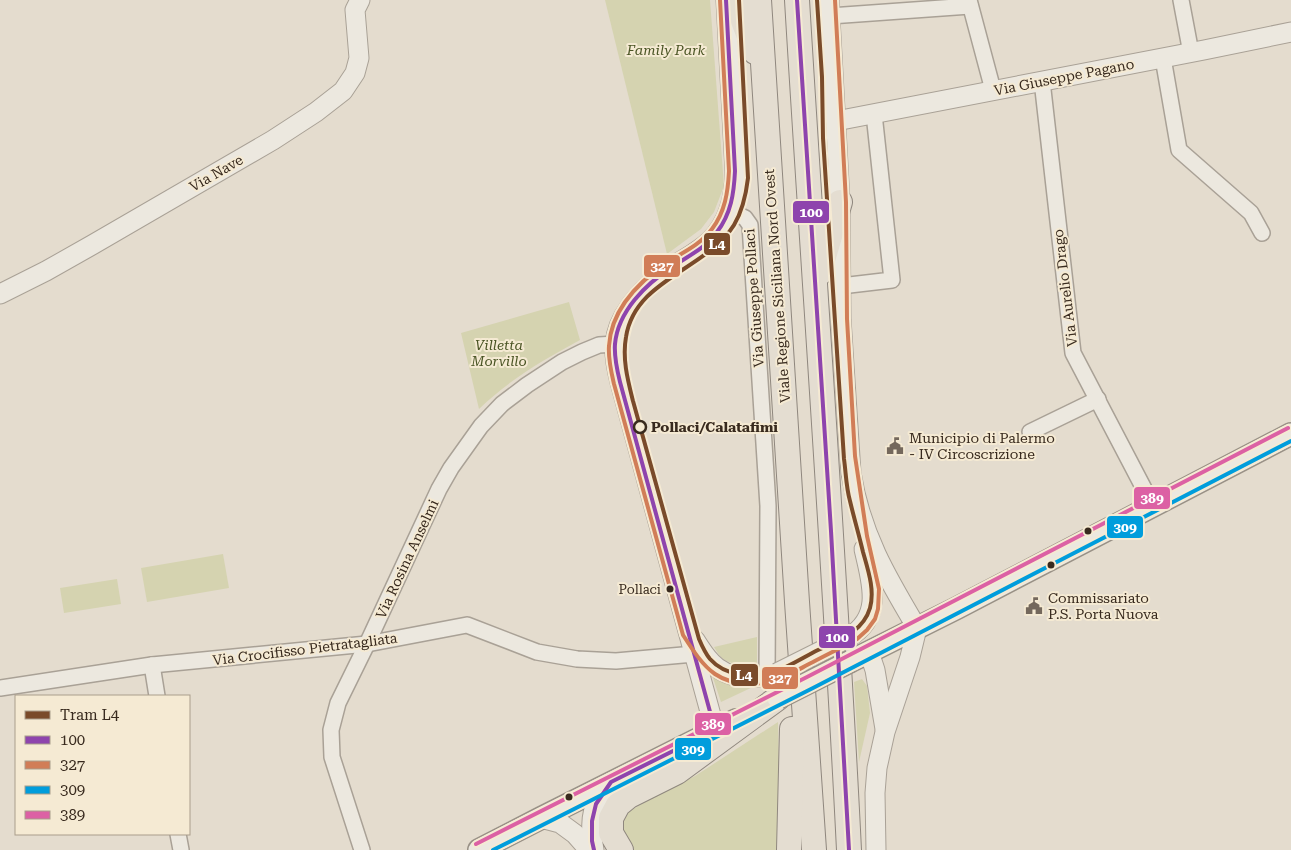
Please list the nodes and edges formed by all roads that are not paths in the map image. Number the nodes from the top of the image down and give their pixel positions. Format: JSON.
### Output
{"nodes":[{"id":1,"x":360,"y":0,"type":"edge"},
{"id":2,"x":726,"y":0,"type":"edge"},
{"id":3,"x":735,"y":0,"type":"edge"},
{"id":4,"x":760,"y":0,"type":"edge"},
{"id":5,"x":797,"y":0,"type":"edge"},
{"id":6,"x":1181,"y":0,"type":"edge"},
{"id":7,"x":969,"y":3,"type":"edge"},
{"id":8,"x":829,"y":8,"type":"edge"},
{"id":9,"x":1291,"y":32,"type":"edge"},
{"id":10,"x":1191,"y":53,"type":"junction"},
{"id":11,"x":1163,"y":58,"type":"junction"},
{"id":12,"x":764,"y":75,"type":"junction"},
{"id":13,"x":1042,"y":81,"type":"junction"},
{"id":14,"x":993,"y":90,"type":"junction"},
{"id":15,"x":874,"y":114,"type":"junction"},
{"id":16,"x":836,"y":121,"type":"junction"},
{"id":17,"x":840,"y":202,"type":"junction"},
{"id":18,"x":730,"y":211,"type":"junction"},
{"id":19,"x":1262,"y":233,"type":"dead end"},
{"id":20,"x":840,"y":286,"type":"junction"},
{"id":21,"x":814,"y":290,"type":"junction"},
{"id":22,"x":0,"y":294,"type":"edge"},
{"id":23,"x":615,"y":344,"type":"junction"},
{"id":24,"x":1098,"y":399,"type":"junction"},
{"id":25,"x":1030,"y":432,"type":"dead end"},
{"id":26,"x":1291,"y":434,"type":"edge"},
{"id":27,"x":854,"y":495,"type":"junction"},
{"id":28,"x":1153,"y":506,"type":"junction"},
{"id":29,"x":797,"y":602,"type":"junction"},
{"id":30,"x":917,"y":628,"type":"junction"},
{"id":31,"x":689,"y":633,"type":"junction"},
{"id":32,"x":367,"y":644,"type":"junction"},
{"id":33,"x":694,"y":654,"type":"junction"},
{"id":34,"x":853,"y":662,"type":"junction"},
{"id":35,"x":152,"y":666,"type":"junction"},
{"id":36,"x":772,"y":674,"type":"junction"},
{"id":37,"x":0,"y":688,"type":"edge"},
{"id":38,"x":157,"y":695,"type":"edge"},
{"id":39,"x":778,"y":698,"type":"junction"},
{"id":40,"x":716,"y":730,"type":"junction"},
{"id":41,"x":885,"y":732,"type":"junction"},
{"id":42,"x":611,"y":782,"type":"junction"},
{"id":43,"x":540,"y":818,"type":"junction"},
{"id":44,"x":178,"y":835,"type":"edge"},
{"id":45,"x":181,"y":850,"type":"edge"},
{"id":46,"x":362,"y":850,"type":"edge"},
{"id":47,"x":479,"y":850,"type":"edge"},
{"id":48,"x":589,"y":850,"type":"edge"},
{"id":49,"x":594,"y":850,"type":"edge"},
{"id":50,"x":621,"y":850,"type":"edge"},
{"id":51,"x":789,"y":850,"type":"edge"},
{"id":52,"x":814,"y":850,"type":"edge"},
{"id":53,"x":849,"y":850,"type":"edge"},
{"id":54,"x":876,"y":850,"type":"edge"}],
"edges":[{"from":1,"to":22,"type":"street","name":"Via Nave"},
{"from":2,"to":18,"type":"street"},
{"from":3,"to":12,"type":"main road"},
{"from":4,"to":12,"type":"main road","name":"Viale Regione Siciliana Nord Ovest"},
{"from":5,"to":21,"type":"main road"},
{"from":6,"to":10,"type":"street"},
{"from":7,"to":8,"type":"street"},
{"from":7,"to":14,"type":"street"},
{"from":8,"to":16,"type":"street"},
{"from":9,"to":10,"type":"street","name":"Via Giuseppe Pagano"},
{"from":10,"to":11,"type":"street","name":"Via Giuseppe Pagano"},
{"from":11,"to":13,"type":"street","name":"Via Giuseppe Pagano"},
{"from":11,"to":19,"type":"street"},
{"from":12,"to":29,"type":"main road","name":"Viale Regione Siciliana Nord Ovest"},
{"from":13,"to":14,"type":"street","name":"Via Giuseppe Pagano"},
{"from":13,"to":24,"type":"street","name":"Via Aurelio Drago"},
{"from":14,"to":15,"type":"street","name":"Via Giuseppe Pagano"},
{"from":15,"to":16,"type":"street","name":"Via Giuseppe Pagano"},
{"from":15,"to":20,"type":"street"},
{"from":16,"to":17,"type":"street"},
{"from":17,"to":20,"type":"street"},
{"from":17,"to":21,"type":"main road"},
{"from":18,"to":23,"type":"street","name":"Via Giuseppe Pollaci"},
{"from":18,"to":36,"type":"street","name":"Via Giuseppe Pollaci"},
{"from":20,"to":27,"type":"street"},
{"from":21,"to":34,"type":"main road"},
{"from":23,"to":31,"type":"street","name":"Via Giuseppe Pollaci"},
{"from":23,"to":32,"type":"street","name":"Via Rosina Anselmi"},
{"from":24,"to":25,"type":"street"},
{"from":24,"to":28,"type":"street","name":"Via Aurelio Drago"},
{"from":26,"to":28,"type":"main road"},
{"from":27,"to":30,"type":"street"},
{"from":27,"to":36,"type":"street","bridge":true},
{"from":28,"to":30,"type":"main road"},
{"from":29,"to":51,"type":"main road"},
{"from":29,"to":52,"type":"main road"},
{"from":30,"to":34,"type":"main road"},
{"from":30,"to":41,"type":"street"},
{"from":31,"to":33,"type":"street","name":"Via Giuseppe Pollaci"},
{"from":31,"to":36,"type":"street"},
{"from":32,"to":33,"type":"street","name":"Via Crocifisso Pietratagliata"},
{"from":32,"to":35,"type":"street","name":"Via Crocifisso Pietratagliata"},
{"from":32,"to":46,"type":"street","name":"Via Rosina Anselmi"},
{"from":33,"to":40,"type":"street","name":"Via Giuseppe Pollaci"},
{"from":34,"to":39,"type":"main road","bridge":true},
{"from":34,"to":41,"type":"street"},
{"from":34,"to":53,"type":"main road"},
{"from":35,"to":37,"type":"street","name":"Via Crocifisso Pietratagliata"},
{"from":35,"to":38,"type":"street"},
{"from":39,"to":40,"type":"main road"},
{"from":39,"to":50,"type":"main road"},
{"from":40,"to":42,"type":"main road"},
{"from":41,"to":54,"type":"street"},
{"from":42,"to":43,"type":"main road"},
{"from":42,"to":49,"type":"street"},
{"from":43,"to":47,"type":"main road"},
{"from":43,"to":48,"type":"street"},
{"from":44,"to":45,"type":"street"}]}
